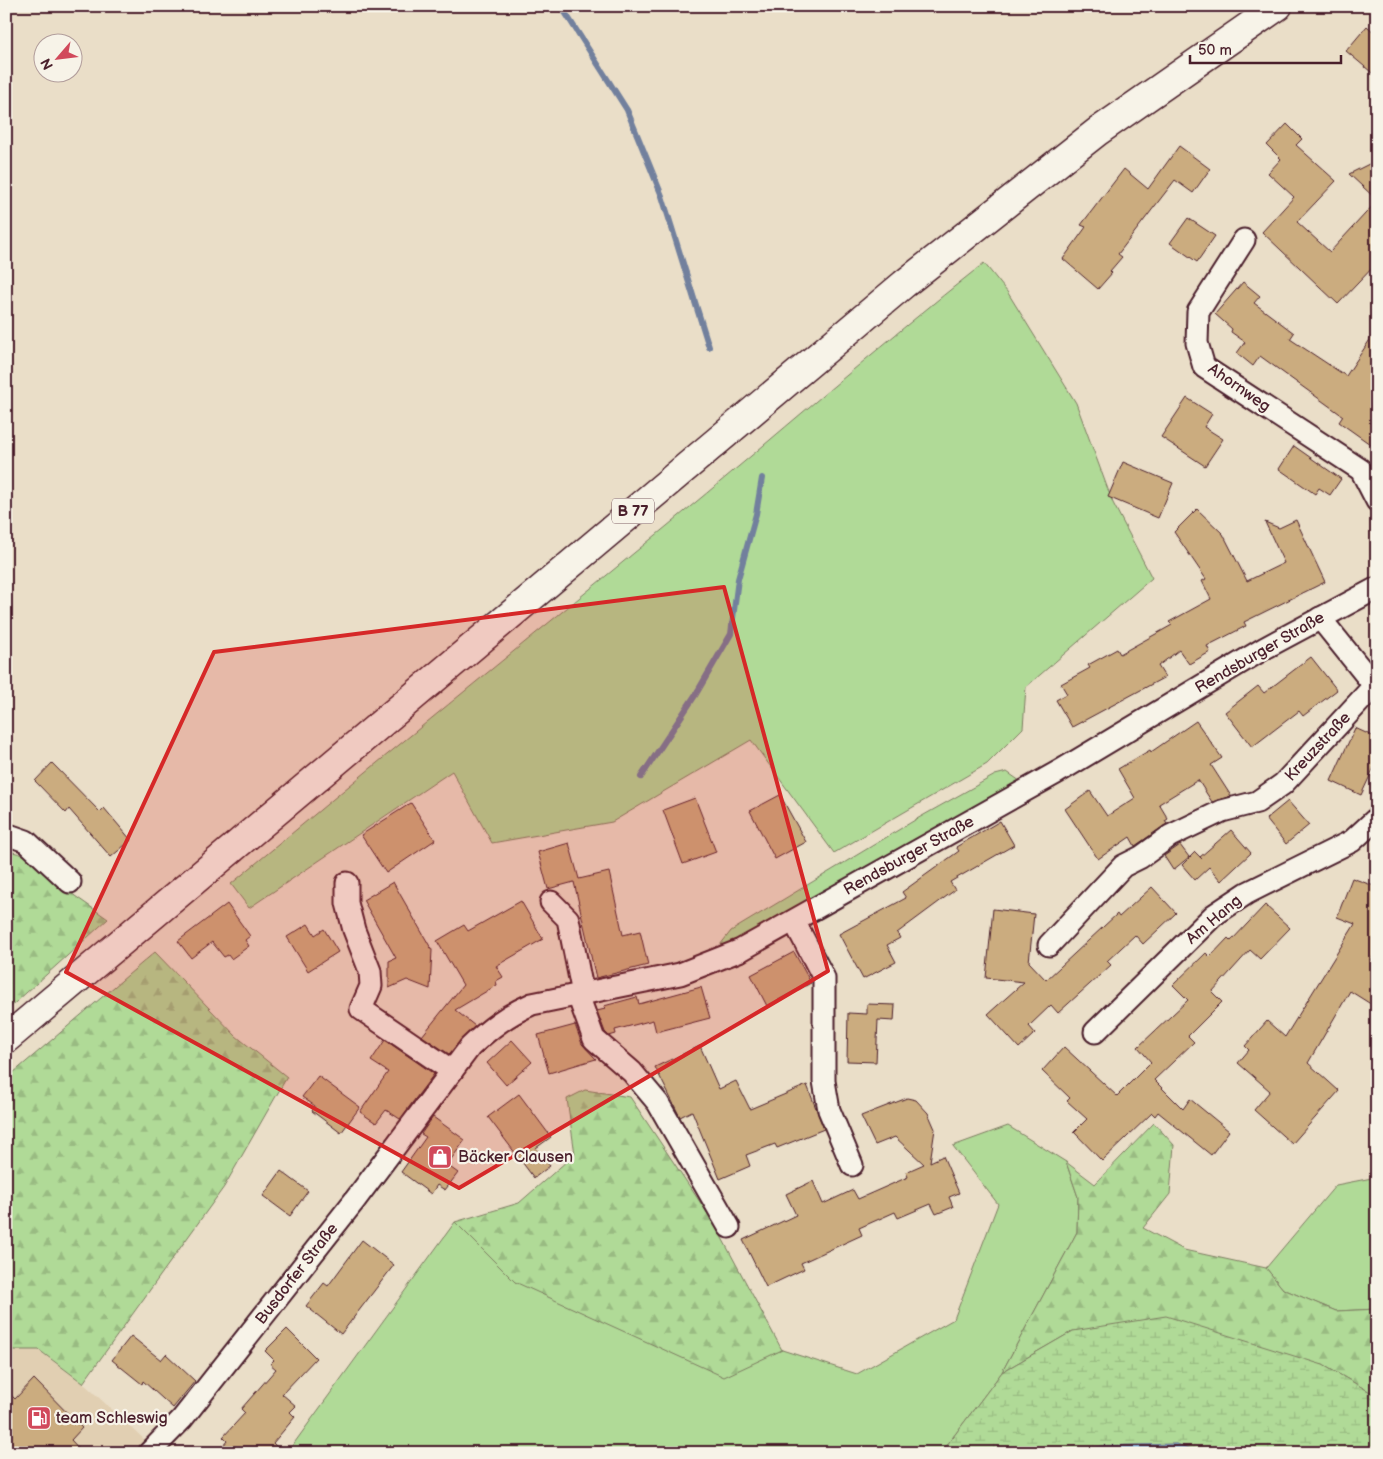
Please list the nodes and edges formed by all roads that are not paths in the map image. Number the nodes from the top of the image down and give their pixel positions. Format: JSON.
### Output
{"nodes":[{"id":1,"x":1278,"y":6,"type":"edge"},
{"id":2,"x":1244,"y":240,"type":"dead end"},
{"id":3,"x":1377,"y":501,"type":"edge"},
{"id":4,"x":1377,"y":588,"type":"edge"},
{"id":5,"x":1320,"y":618,"type":"junction"},
{"id":6,"x":1376,"y":688,"type":"edge"},
{"id":7,"x":1377,"y":818,"type":"edge"},
{"id":8,"x":6,"y":834,"type":"edge"},
{"id":9,"x":70,"y":882,"type":"dead end"},
{"id":10,"x":347,"y":883,"type":"dead end"},
{"id":11,"x":551,"y":902,"type":"dead end"},
{"id":12,"x":794,"y":921,"type":"junction"},
{"id":13,"x":1049,"y":945,"type":"dead end"},
{"id":14,"x":580,"y":995,"type":"junction"},
{"id":15,"x":1095,"y":1032,"type":"dead end"},
{"id":16,"x":6,"y":1039,"type":"edge"},
{"id":17,"x":452,"y":1070,"type":"junction"},
{"id":18,"x":438,"y":1090,"type":"joint"},
{"id":19,"x":852,"y":1165,"type":"dead end"},
{"id":20,"x":729,"y":1228,"type":"dead end"},
{"id":21,"x":149,"y":1453,"type":"edge"}],
"edges":[{"from":1,"to":16,"type":"main road","number":"B 77"},
{"from":2,"to":3,"type":"street","name":"Ahornweg"},
{"from":4,"to":5,"type":"street","name":"Rendsburger Straße"},
{"from":5,"to":6,"type":"street","name":"Kreuzstraße"},
{"from":5,"to":12,"type":"street","name":"Rendsburger Straße"},
{"from":6,"to":13,"type":"street","name":"Kreuzstraße"},
{"from":7,"to":15,"type":"street","name":"Am Hang"},
{"from":8,"to":9,"type":"street"},
{"from":10,"to":17,"type":"street"},
{"from":11,"to":14,"type":"street"},
{"from":12,"to":14,"type":"street","name":"Rendsburger Straße"},
{"from":12,"to":19,"type":"street"},
{"from":14,"to":17,"type":"street","name":"Rendsburger Straße"},
{"from":14,"to":20,"type":"street"},
{"from":17,"to":18,"type":"street","name":"Rendsburger Straße"},
{"from":18,"to":21,"type":"street","name":"Busdorfer Straße"}]}
